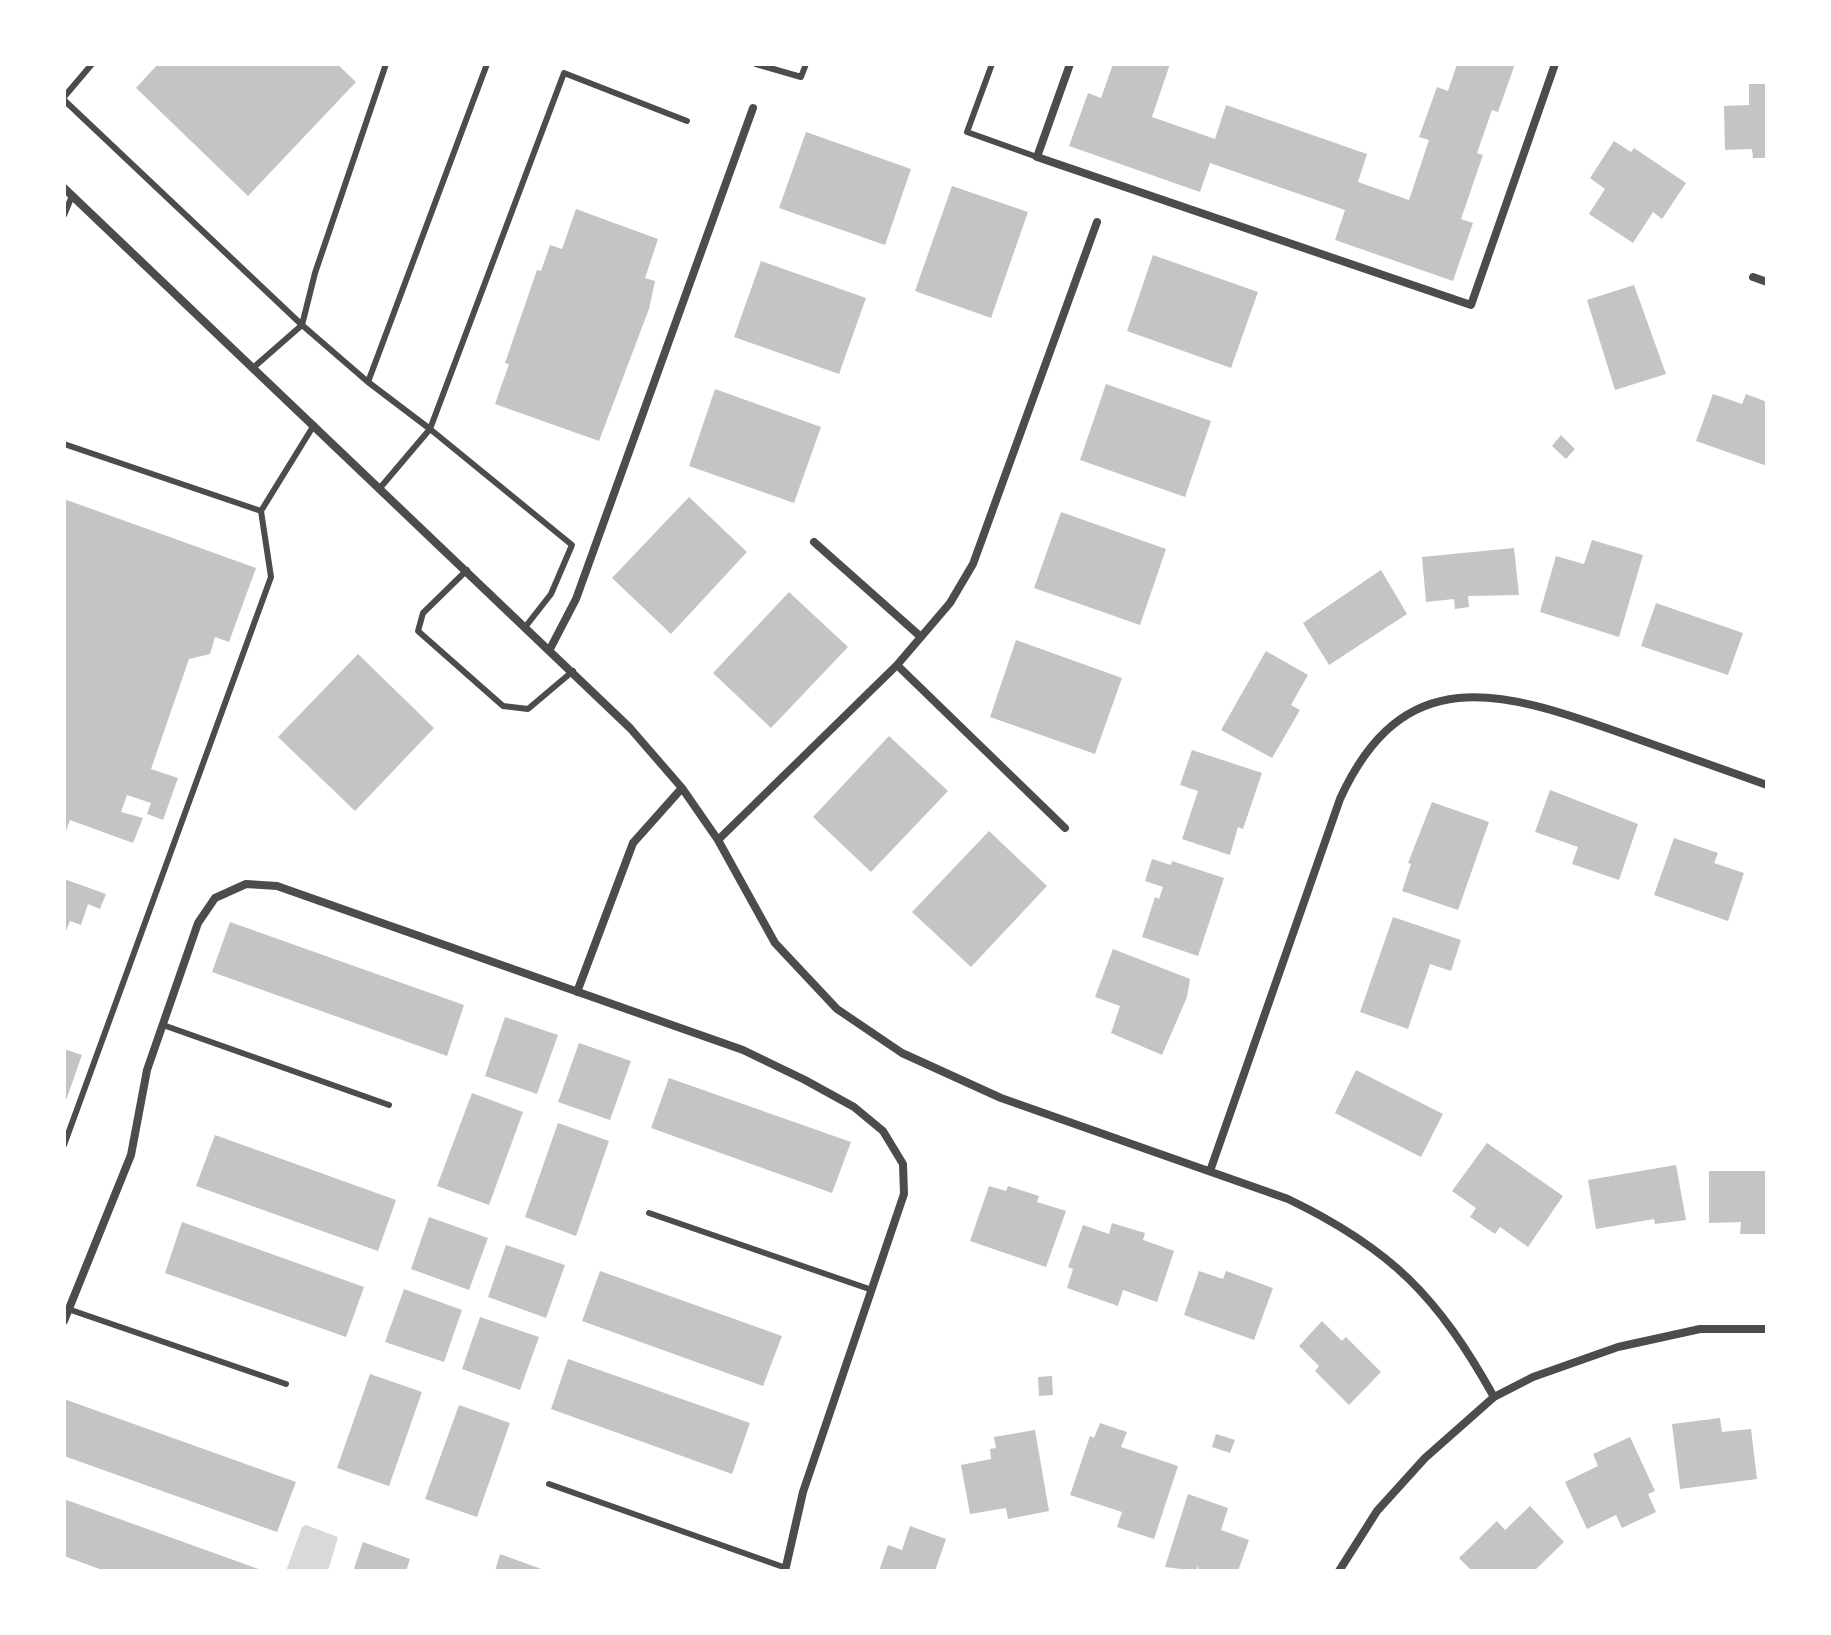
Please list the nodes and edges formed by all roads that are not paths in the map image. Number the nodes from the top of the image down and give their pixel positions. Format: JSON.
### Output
{"nodes":[{"id":1,"x":92,"y":64,"type":"edge"},
{"id":2,"x":386,"y":64,"type":"edge"},
{"id":3,"x":487,"y":64,"type":"edge"},
{"id":4,"x":756,"y":64,"type":"edge"},
{"id":5,"x":806,"y":64,"type":"edge"},
{"id":6,"x":992,"y":64,"type":"edge"},
{"id":7,"x":1070,"y":64,"type":"edge"},
{"id":8,"x":1555,"y":64,"type":"edge"},
{"id":9,"x":64,"y":98,"type":"edge"},
{"id":10,"x":753,"y":108,"type":"dead end"},
{"id":11,"x":687,"y":121,"type":"dead end"},
{"id":12,"x":1037,"y":157,"type":"junction"},
{"id":13,"x":64,"y":188,"type":"edge"},
{"id":14,"x":72,"y":196,"type":"junction"},
{"id":15,"x":64,"y":215,"type":"edge"},
{"id":16,"x":1097,"y":222,"type":"dead end"},
{"id":17,"x":1753,"y":277,"type":"dead end"},
{"id":18,"x":1767,"y":282,"type":"edge"},
{"id":19,"x":302,"y":325,"type":"junction"},
{"id":20,"x":254,"y":367,"type":"junction"},
{"id":21,"x":368,"y":382,"type":"junction"},
{"id":22,"x":314,"y":425,"type":"junction"},
{"id":23,"x":430,"y":429,"type":"junction"},
{"id":24,"x":64,"y":444,"type":"edge"},
{"id":25,"x":380,"y":488,"type":"junction"},
{"id":26,"x":261,"y":511,"type":"junction"},
{"id":27,"x":814,"y":542,"type":"dead end"},
{"id":28,"x":467,"y":570,"type":"junction"},
{"id":29,"x":526,"y":626,"type":"junction"},
{"id":30,"x":921,"y":637,"type":"junction"},
{"id":31,"x":550,"y":649,"type":"junction"},
{"id":32,"x":897,"y":665,"type":"junction"},
{"id":33,"x":573,"y":671,"type":"junction"},
{"id":34,"x":1767,"y":785,"type":"edge"},
{"id":35,"x":682,"y":788,"type":"junction"},
{"id":36,"x":1065,"y":828,"type":"dead end"},
{"id":37,"x":718,"y":840,"type":"junction"},
{"id":38,"x":577,"y":992,"type":"junction"},
{"id":39,"x":163,"y":1025,"type":"junction"},
{"id":40,"x":389,"y":1105,"type":"dead end"},
{"id":41,"x":64,"y":1145,"type":"edge"},
{"id":42,"x":1210,"y":1171,"type":"junction"},
{"id":43,"x":649,"y":1213,"type":"dead end"},
{"id":44,"x":872,"y":1290,"type":"junction"},
{"id":45,"x":68,"y":1309,"type":"junction"},
{"id":46,"x":64,"y":1321,"type":"edge"},
{"id":47,"x":1767,"y":1329,"type":"edge"},
{"id":48,"x":286,"y":1384,"type":"dead end"},
{"id":49,"x":1494,"y":1397,"type":"junction"},
{"id":50,"x":549,"y":1484,"type":"dead end"},
{"id":51,"x":786,"y":1569,"type":"edge"},
{"id":52,"x":1339,"y":1571,"type":"edge"}],
"edges":[{"from":1,"to":9,"type":"lane"},
{"from":2,"to":19,"type":"lane"},
{"from":3,"to":21,"type":"lane"},
{"from":4,"to":5,"type":"lane"},
{"from":6,"to":12,"type":"lane"},
{"from":7,"to":12,"type":"street"},
{"from":8,"to":12,"type":"street"},
{"from":9,"to":19,"type":"lane"},
{"from":10,"to":31,"type":"street"},
{"from":11,"to":23,"type":"lane"},
{"from":13,"to":14,"type":"street"},
{"from":14,"to":15,"type":"lane"},
{"from":14,"to":20,"type":"street"},
{"from":16,"to":30,"type":"street"},
{"from":17,"to":18,"type":"street"},
{"from":19,"to":20,"type":"lane"},
{"from":19,"to":21,"type":"lane"},
{"from":20,"to":22,"type":"street"},
{"from":21,"to":23,"type":"lane"},
{"from":22,"to":25,"type":"street"},
{"from":22,"to":26,"type":"lane"},
{"from":23,"to":25,"type":"lane"},
{"from":23,"to":29,"type":"lane"},
{"from":24,"to":26,"type":"lane"},
{"from":25,"to":28,"type":"street"},
{"from":26,"to":41,"type":"lane"},
{"from":27,"to":30,"type":"street"},
{"from":28,"to":29,"type":"street"},
{"from":28,"to":33,"type":"lane"},
{"from":29,"to":31,"type":"street"},
{"from":30,"to":32,"type":"street"},
{"from":31,"to":33,"type":"street"},
{"from":32,"to":36,"type":"street"},
{"from":32,"to":37,"type":"street"},
{"from":33,"to":35,"type":"street"},
{"from":34,"to":42,"type":"street"},
{"from":35,"to":37,"type":"street"},
{"from":35,"to":38,"type":"street"},
{"from":37,"to":42,"type":"street"},
{"from":38,"to":39,"type":"street"},
{"from":38,"to":44,"type":"street"},
{"from":39,"to":40,"type":"lane"},
{"from":39,"to":45,"type":"street"},
{"from":42,"to":49,"type":"street"},
{"from":43,"to":44,"type":"lane"},
{"from":44,"to":51,"type":"street"},
{"from":45,"to":46,"type":"street"},
{"from":45,"to":48,"type":"lane"},
{"from":47,"to":49,"type":"street"},
{"from":49,"to":52,"type":"street"},
{"from":50,"to":51,"type":"lane"}]}
